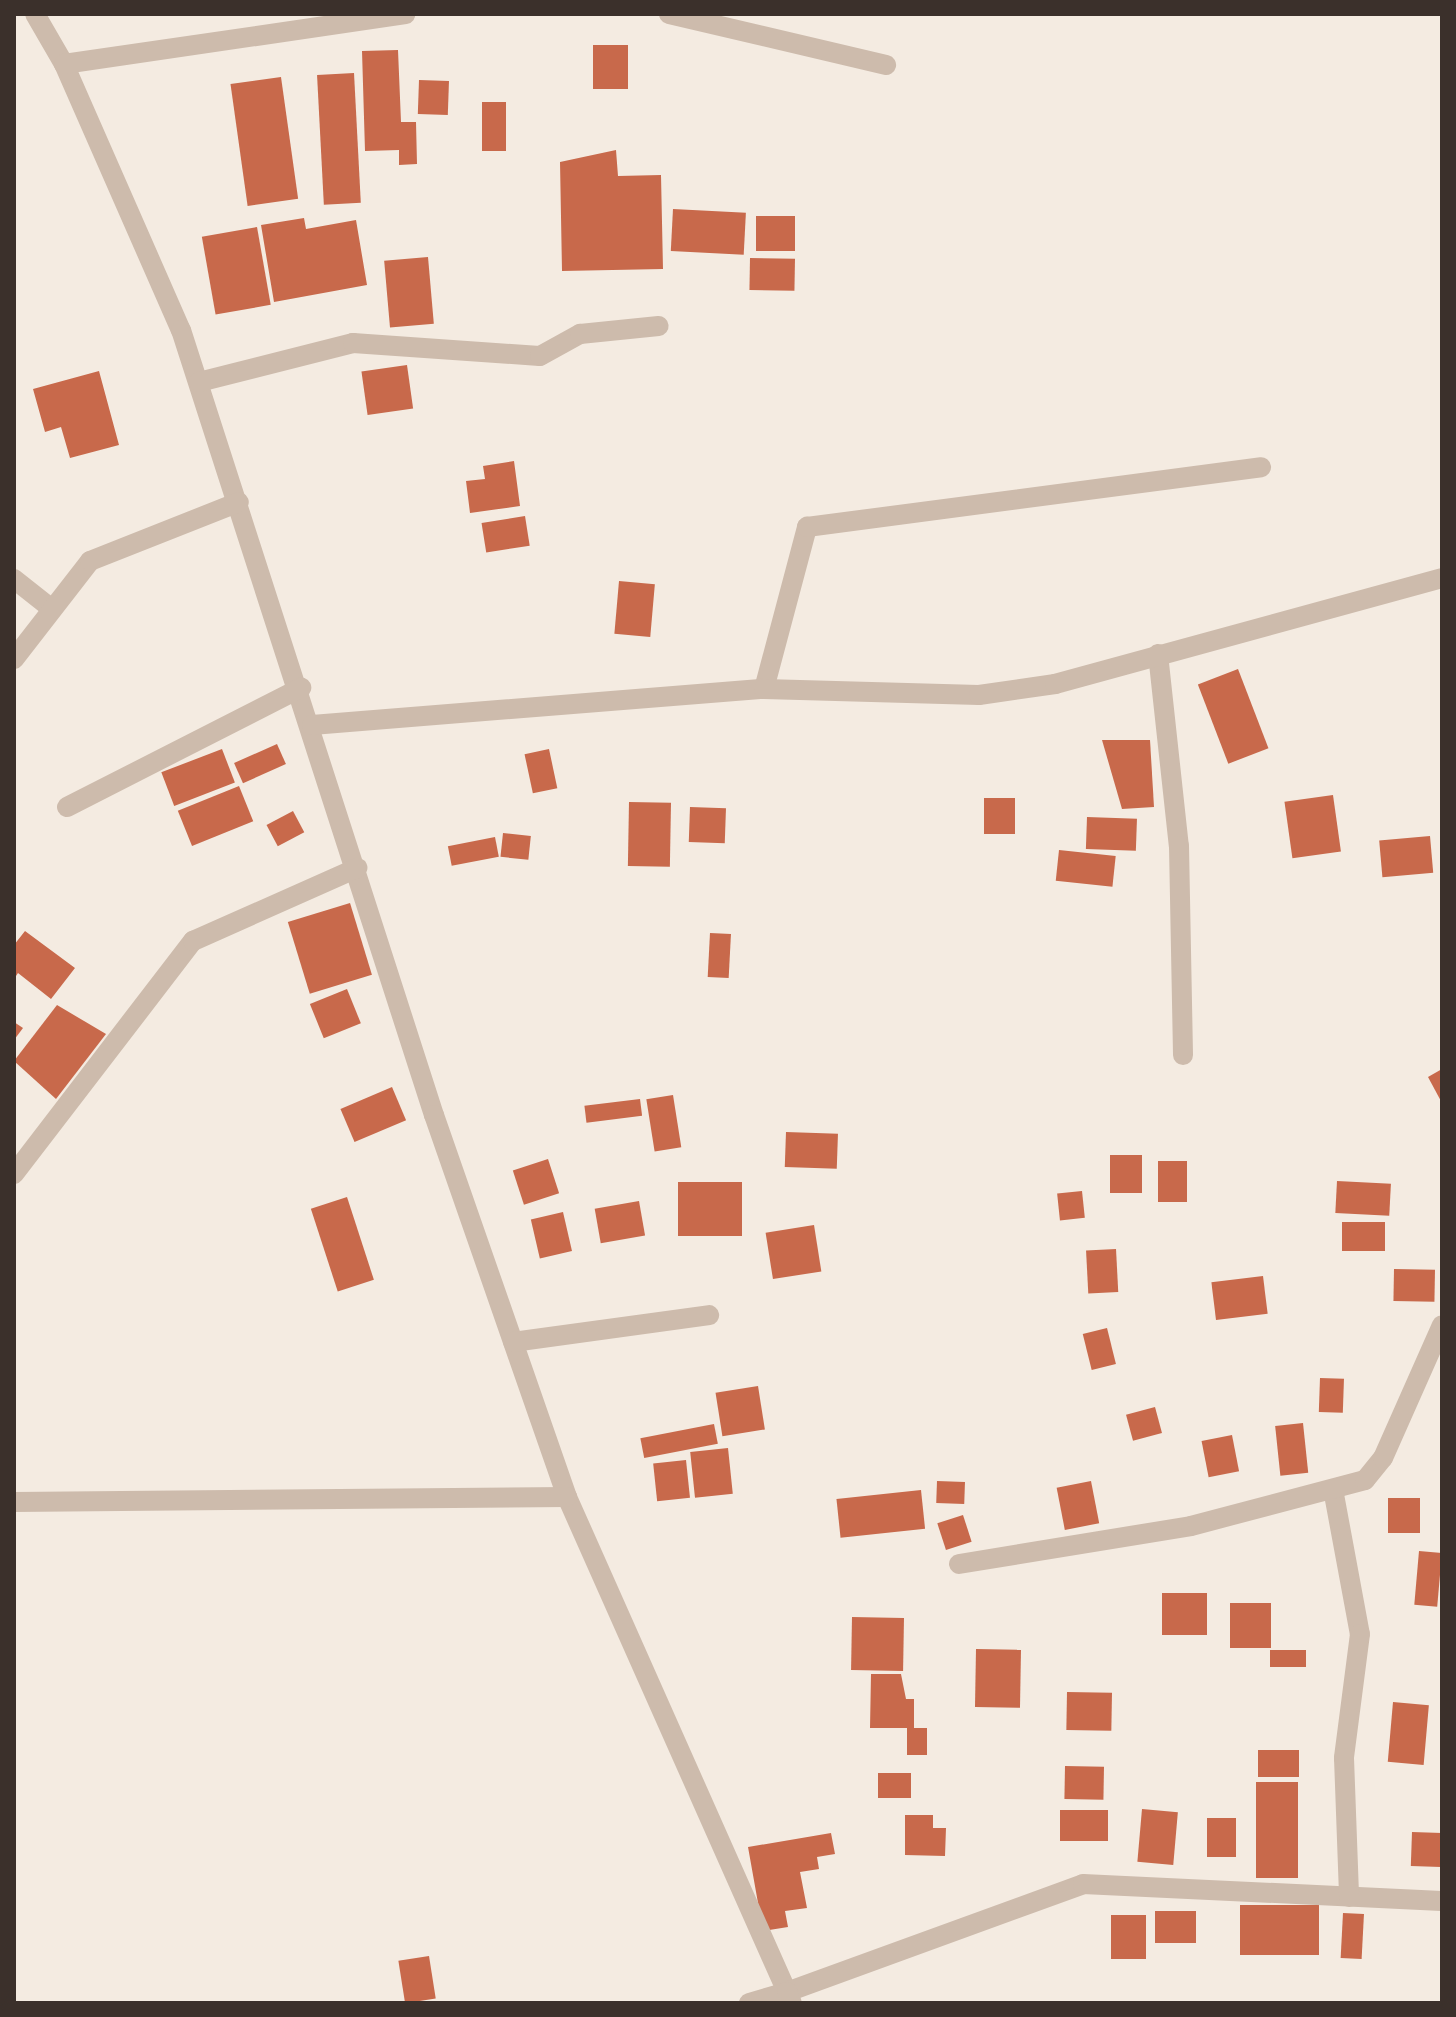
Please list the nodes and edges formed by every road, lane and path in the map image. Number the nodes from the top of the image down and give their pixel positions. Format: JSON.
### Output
{"nodes":[{"id":1,"x":35,"y":14,"type":"edge"},
{"id":2,"x":405,"y":14,"type":"edge"},
{"id":3,"x":669,"y":14,"type":"edge"},
{"id":4,"x":280,"y":23,"type":"edge"},
{"id":5,"x":64,"y":64,"type":"junction"},
{"id":6,"x":886,"y":65,"type":"dead end"},
{"id":7,"x":659,"y":326,"type":"dead end"},
{"id":8,"x":199,"y":382,"type":"junction"},
{"id":9,"x":1261,"y":467,"type":"dead end"},
{"id":10,"x":239,"y":502,"type":"junction"},
{"id":11,"x":14,"y":579,"type":"edge"},
{"id":12,"x":1436,"y":585,"type":"edge"},
{"id":13,"x":52,"y":609,"type":"junction"},
{"id":14,"x":1158,"y":654,"type":"junction"},
{"id":15,"x":14,"y":659,"type":"edge"},
{"id":16,"x":301,"y":688,"type":"junction"},
{"id":17,"x":764,"y":689,"type":"junction"},
{"id":18,"x":312,"y":725,"type":"junction"},
{"id":19,"x":67,"y":807,"type":"dead end"},
{"id":20,"x":357,"y":868,"type":"junction"},
{"id":21,"x":1183,"y":1055,"type":"dead end"},
{"id":22,"x":18,"y":1161,"type":"edge"},
{"id":23,"x":709,"y":1315,"type":"dead end"},
{"id":24,"x":1442,"y":1325,"type":"edge"},
{"id":25,"x":513,"y":1342,"type":"junction"},
{"id":26,"x":1333,"y":1489,"type":"junction"},
{"id":27,"x":567,"y":1497,"type":"junction"},
{"id":28,"x":14,"y":1502,"type":"edge"},
{"id":29,"x":959,"y":1564,"type":"dead end"},
{"id":30,"x":1349,"y":1897,"type":"junction"},
{"id":31,"x":1442,"y":1901,"type":"edge"},
{"id":32,"x":790,"y":1997,"type":"edge"},
{"id":33,"x":749,"y":2003,"type":"edge"}],
"edges":[{"from":1,"to":5,"type":"street"},
{"from":2,"to":4,"type":"street"},
{"from":3,"to":6,"type":"street"},
{"from":4,"to":5,"type":"street"},
{"from":5,"to":8,"type":"street"},
{"from":7,"to":8,"type":"street"},
{"from":8,"to":10,"type":"street"},
{"from":9,"to":17,"type":"street"},
{"from":10,"to":13,"type":"street"},
{"from":10,"to":16,"type":"street"},
{"from":11,"to":13,"type":"street"},
{"from":12,"to":14,"type":"street"},
{"from":13,"to":15,"type":"street"},
{"from":14,"to":17,"type":"street"},
{"from":14,"to":21,"type":"street"},
{"from":16,"to":18,"type":"street"},
{"from":16,"to":19,"type":"street"},
{"from":17,"to":18,"type":"street"},
{"from":18,"to":20,"type":"street"},
{"from":20,"to":22,"type":"street"},
{"from":20,"to":25,"type":"street"},
{"from":23,"to":25,"type":"street"},
{"from":24,"to":26,"type":"street"},
{"from":25,"to":27,"type":"street"},
{"from":26,"to":29,"type":"street"},
{"from":26,"to":30,"type":"street"},
{"from":27,"to":28,"type":"street"},
{"from":27,"to":32,"type":"street"},
{"from":30,"to":31,"type":"street"},
{"from":30,"to":32,"type":"street"},
{"from":32,"to":33,"type":"street"}]}
